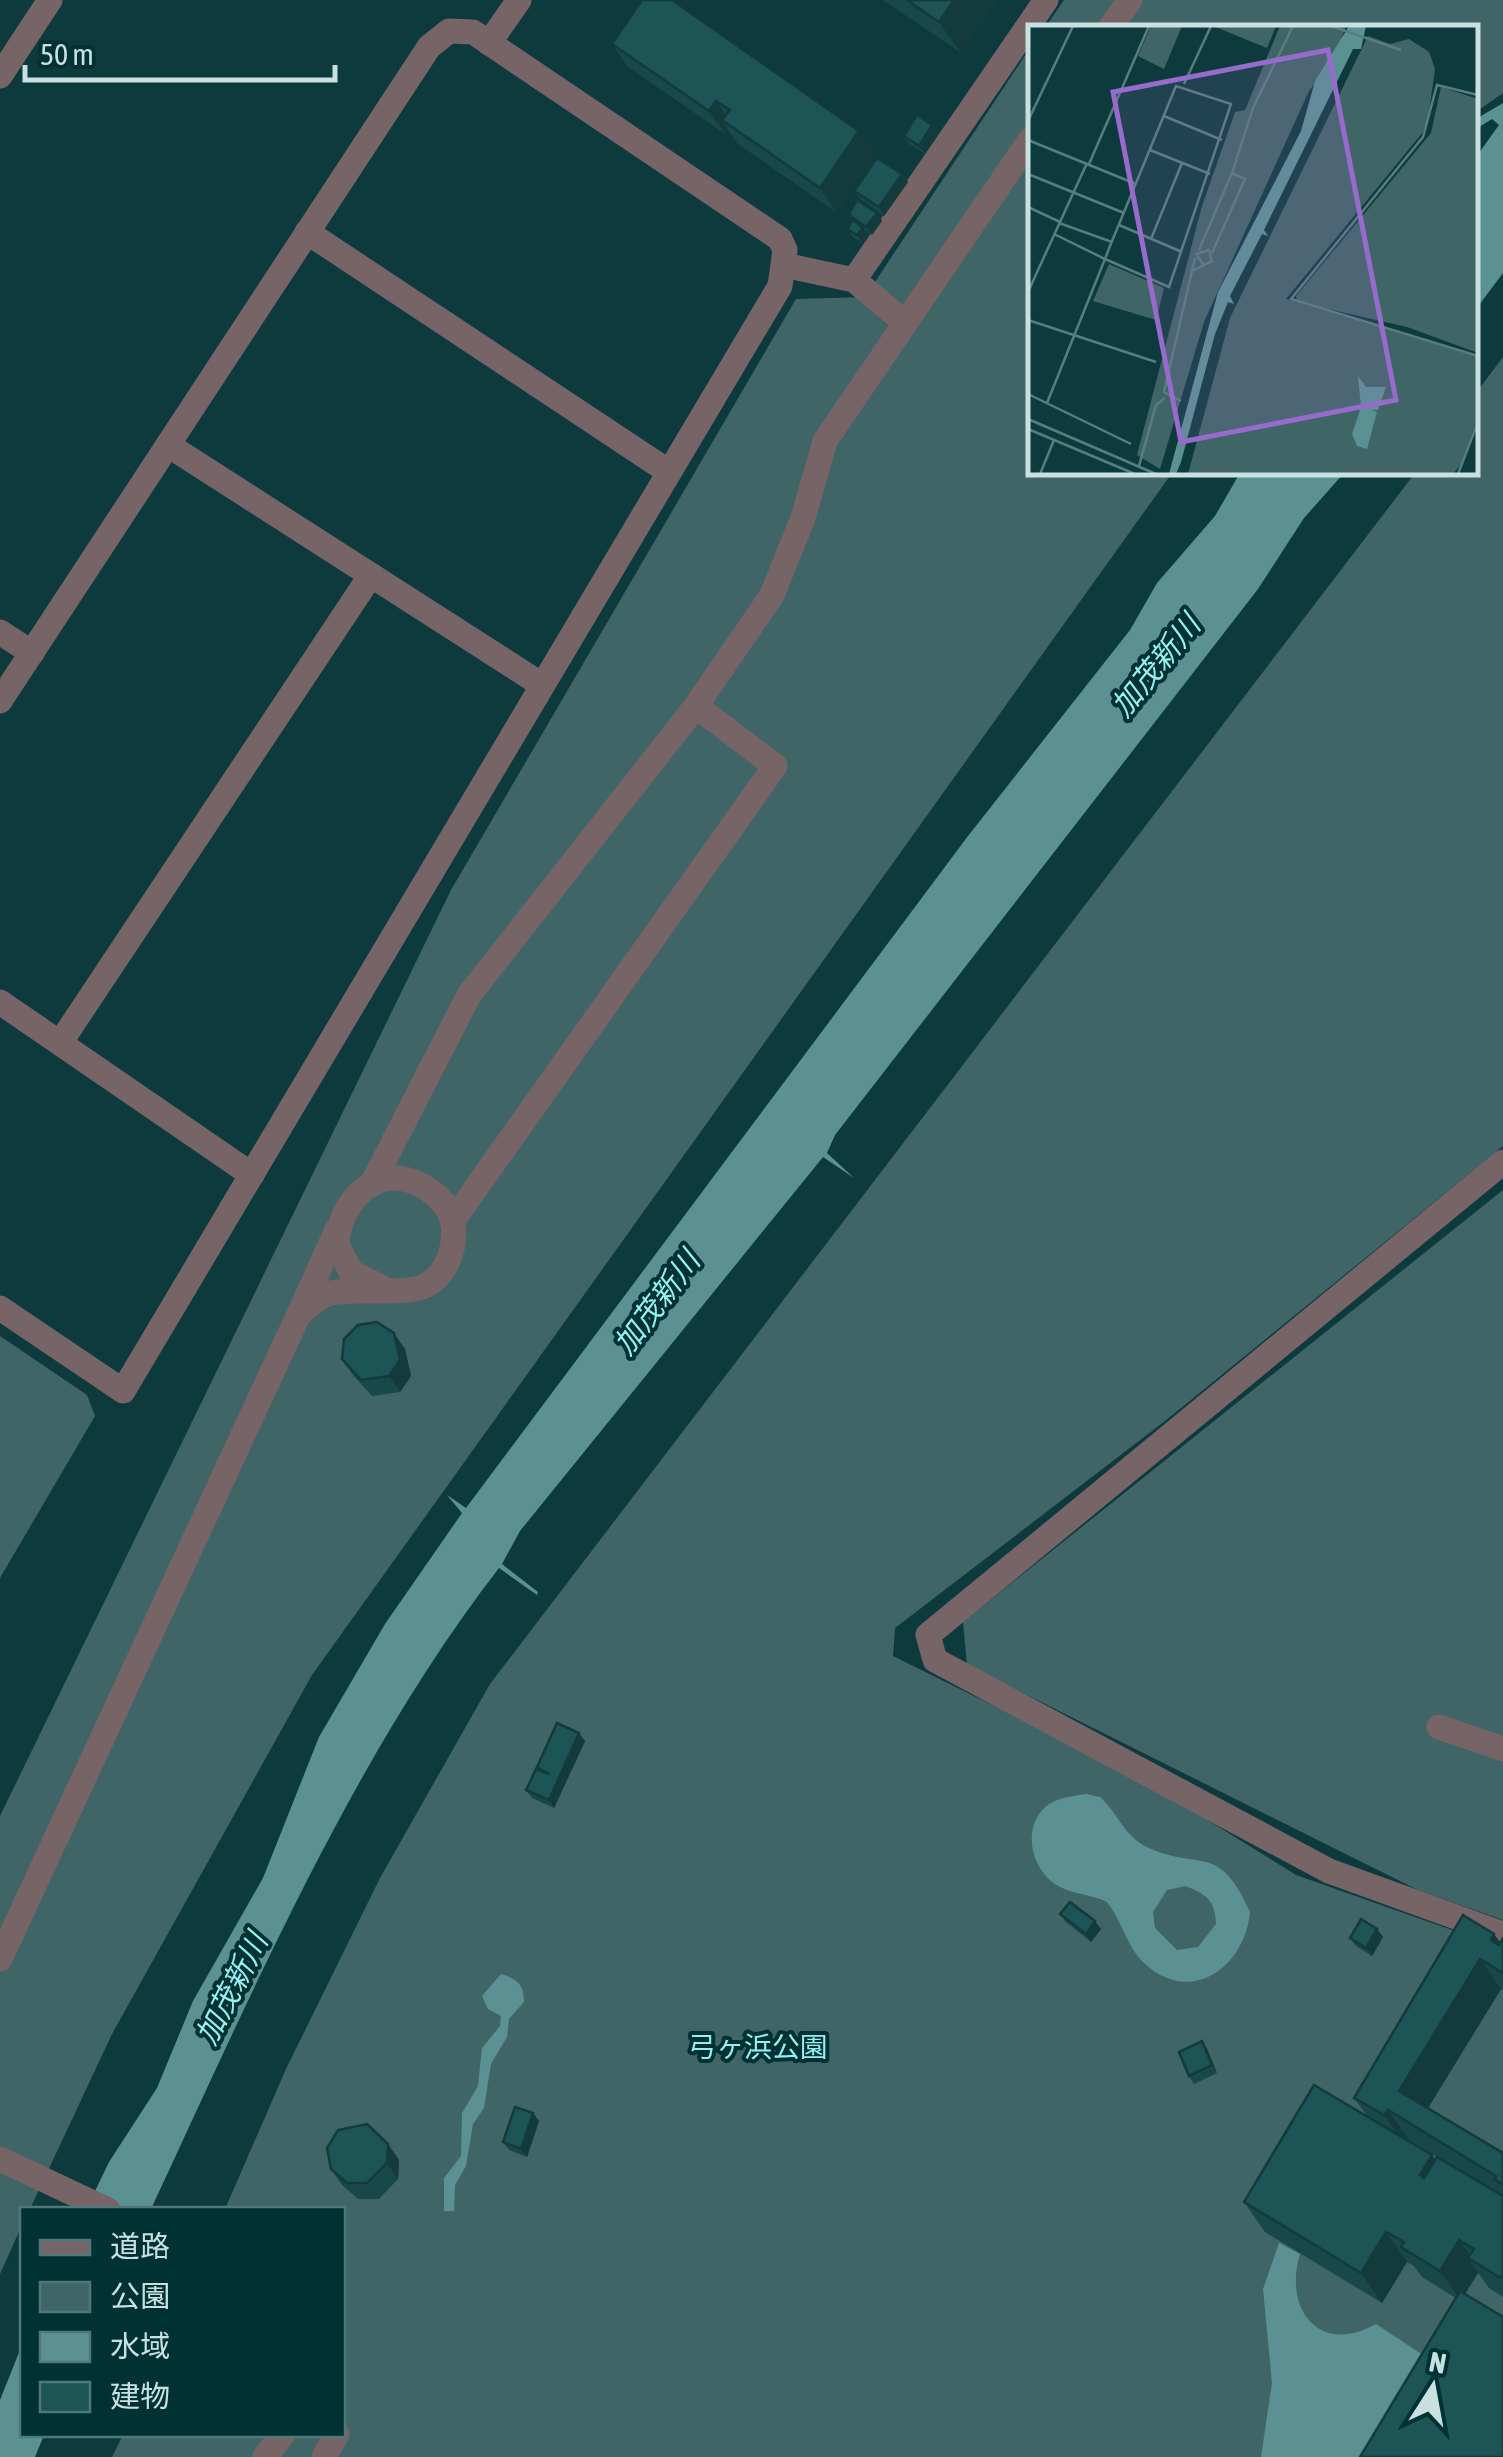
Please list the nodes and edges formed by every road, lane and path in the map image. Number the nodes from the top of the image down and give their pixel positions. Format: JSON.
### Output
{"nodes":[{"id":1,"x":50,"y":0,"type":"edge"},
{"id":2,"x":519,"y":0,"type":"edge"},
{"id":3,"x":1046,"y":0,"type":"edge"},
{"id":4,"x":1130,"y":0,"type":"edge"},
{"id":5,"x":1029,"y":25,"type":"edge"},
{"id":6,"x":1112,"y":25,"type":"edge"},
{"id":7,"x":1028,"y":26,"type":"edge"},
{"id":8,"x":489,"y":43,"type":"junction"},
{"id":9,"x":0,"y":76,"type":"edge"},
{"id":10,"x":1028,"y":143,"type":"edge"},
{"id":11,"x":307,"y":232,"type":"junction"},
{"id":12,"x":784,"y":265,"type":"junction"},
{"id":13,"x":854,"y":280,"type":"junction"},
{"id":14,"x":904,"y":322,"type":"junction"},
{"id":15,"x":168,"y":445,"type":"junction"},
{"id":16,"x":669,"y":472,"type":"junction"},
{"id":17,"x":370,"y":575,"type":"junction"},
{"id":18,"x":0,"y":632,"type":"edge"},
{"id":19,"x":32,"y":653,"type":"junction"},
{"id":20,"x":542,"y":686,"type":"junction"},
{"id":21,"x":0,"y":701,"type":"edge"},
{"id":22,"x":696,"y":706,"type":"junction"},
{"id":23,"x":0,"y":1002,"type":"edge"},
{"id":24,"x":60,"y":1044,"type":"junction"},
{"id":25,"x":1503,"y":1162,"type":"edge"},
{"id":26,"x":252,"y":1175,"type":"junction"},
{"id":27,"x":372,"y":1184,"type":"junction"},
{"id":28,"x":454,"y":1220,"type":"junction"},
{"id":29,"x":336,"y":1230,"type":"junction"},
{"id":30,"x":383,"y":1288,"type":"junction"},
{"id":31,"x":0,"y":1308,"type":"edge"},
{"id":32,"x":298,"y":1314,"type":"junction"},
{"id":33,"x":1439,"y":1727,"type":"dead end"},
{"id":34,"x":1503,"y":1749,"type":"edge"},
{"id":35,"x":1503,"y":1934,"type":"edge"},
{"id":36,"x":0,"y":1959,"type":"edge"},
{"id":37,"x":0,"y":2159,"type":"edge"},
{"id":38,"x":102,"y":2207,"type":"edge"},
{"id":39,"x":281,"y":2437,"type":"edge"},
{"id":40,"x":265,"y":2457,"type":"edge"}],
"edges":[{"from":1,"to":9,"type":"street"},
{"from":2,"to":8,"type":"street"},
{"from":3,"to":5,"type":"street"},
{"from":4,"to":6,"type":"street"},
{"from":7,"to":13,"type":"street"},
{"from":8,"to":11,"type":"street"},
{"from":8,"to":12,"type":"street"},
{"from":10,"to":14,"type":"street"},
{"from":11,"to":15,"type":"street"},
{"from":11,"to":16,"type":"street"},
{"from":12,"to":13,"type":"street"},
{"from":12,"to":16,"type":"street"},
{"from":13,"to":14,"type":"street"},
{"from":14,"to":22,"type":"street"},
{"from":15,"to":17,"type":"street"},
{"from":15,"to":19,"type":"street"},
{"from":16,"to":20,"type":"street"},
{"from":17,"to":20,"type":"street"},
{"from":17,"to":24,"type":"street"},
{"from":18,"to":19,"type":"street"},
{"from":19,"to":21,"type":"street"},
{"from":20,"to":26,"type":"street"},
{"from":22,"to":27,"type":"street"},
{"from":22,"to":28,"type":"street"},
{"from":23,"to":24,"type":"street"},
{"from":24,"to":26,"type":"street"},
{"from":25,"to":35,"type":"street"},
{"from":26,"to":31,"type":"street"},
{"from":27,"to":28,"type":"street"},
{"from":27,"to":29,"type":"street"},
{"from":28,"to":30,"type":"street"},
{"from":29,"to":30,"type":"street"},
{"from":29,"to":32,"type":"street"},
{"from":30,"to":32,"type":"street"},
{"from":32,"to":36,"type":"street"},
{"from":33,"to":34,"type":"street"},
{"from":37,"to":38,"type":"street"},
{"from":39,"to":40,"type":"street"}]}
